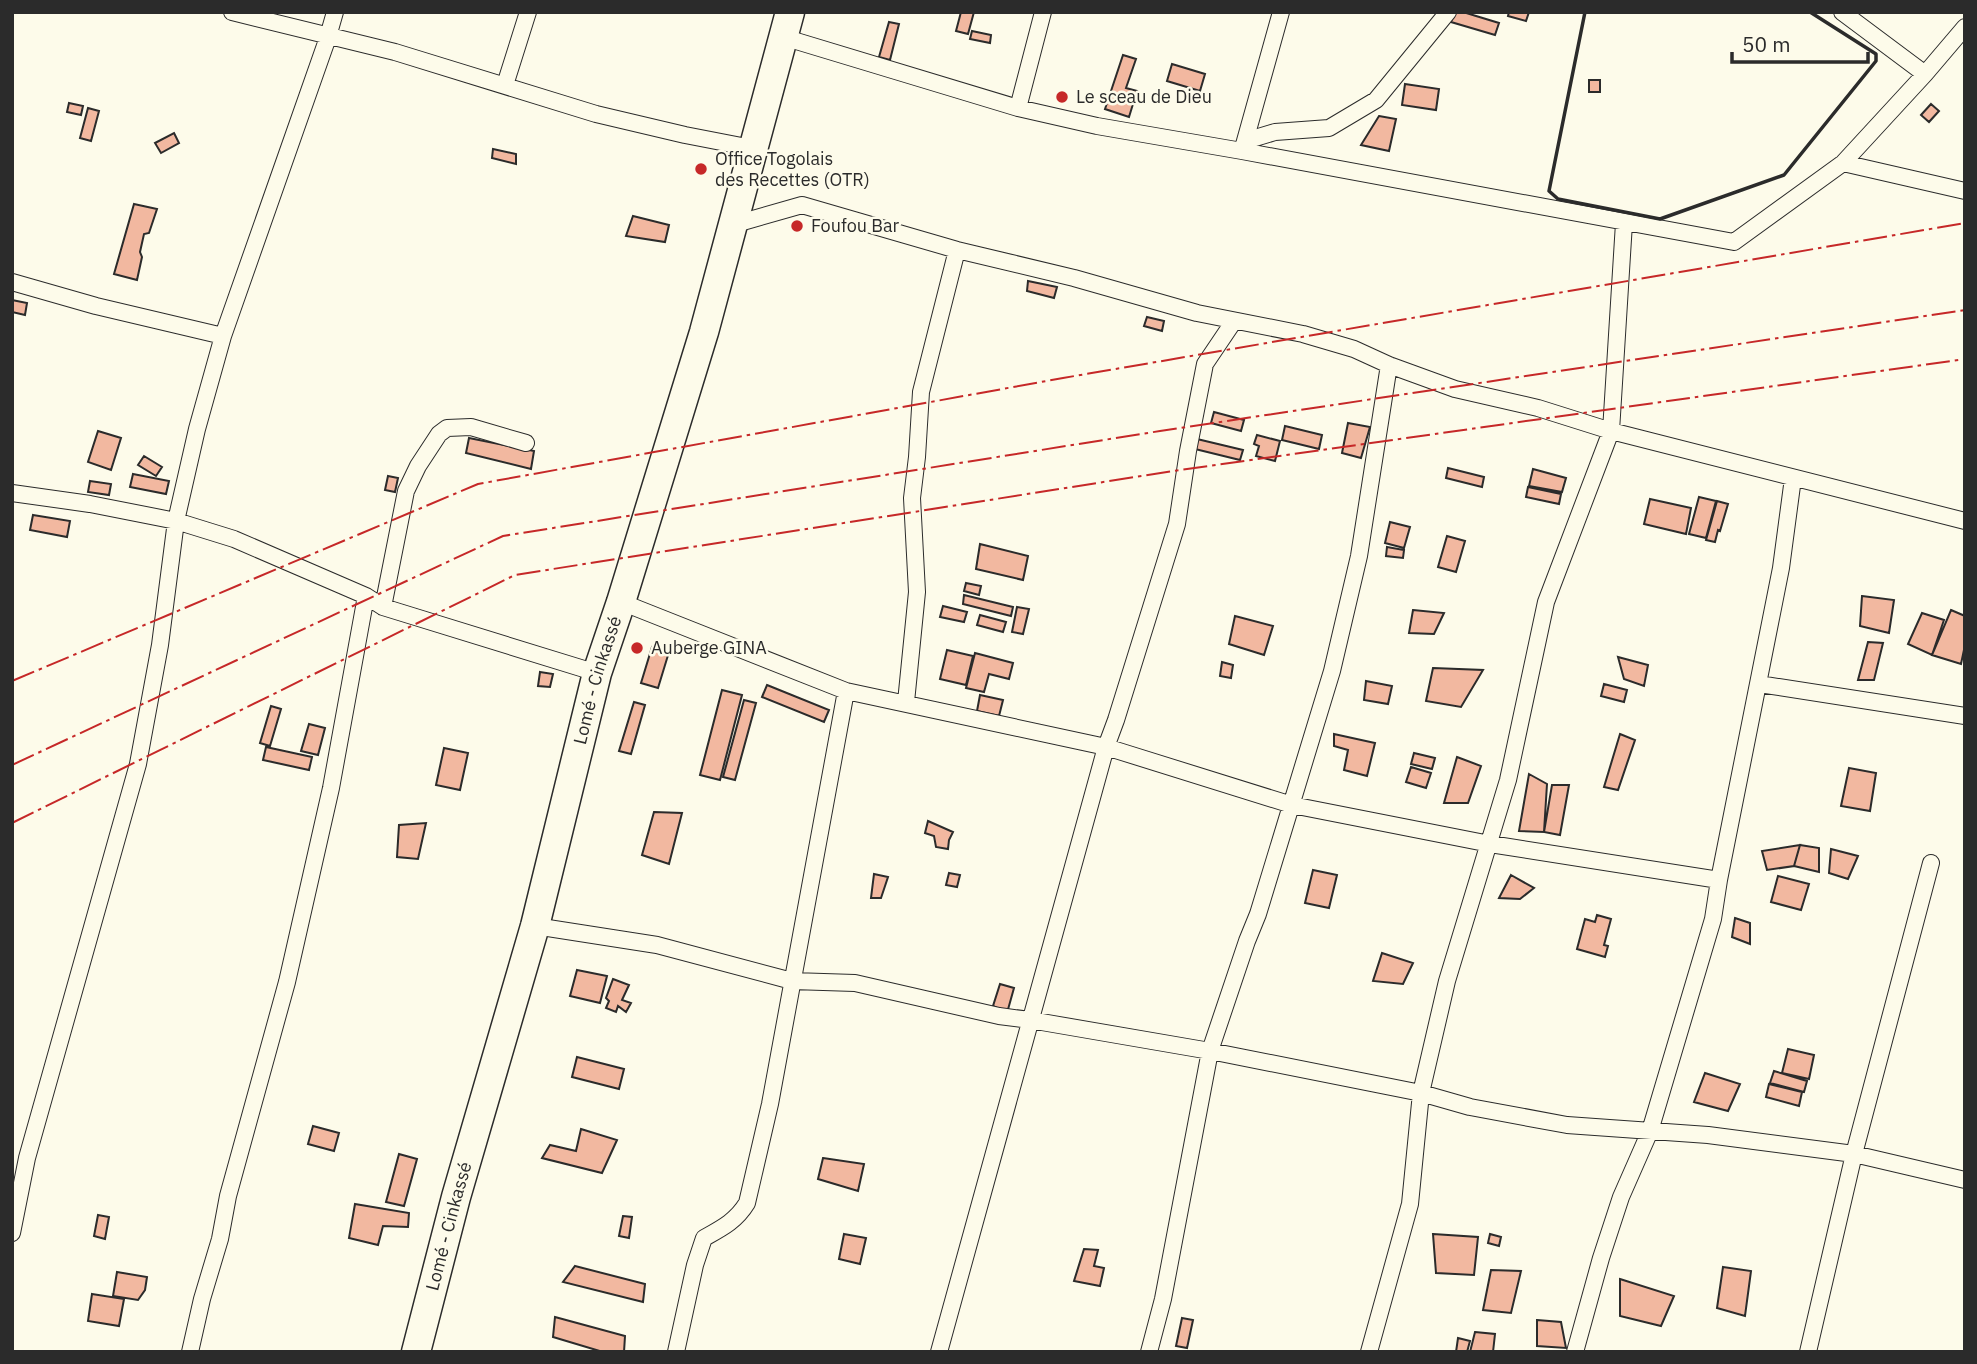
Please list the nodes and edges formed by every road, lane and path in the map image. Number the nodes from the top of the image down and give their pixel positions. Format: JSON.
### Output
{"nodes":[{"id":1,"x":232,"y":12,"type":"edge"},
{"id":2,"x":335,"y":12,"type":"edge"},
{"id":3,"x":528,"y":12,"type":"edge"},
{"id":4,"x":1043,"y":12,"type":"edge"},
{"id":5,"x":1281,"y":12,"type":"edge"},
{"id":6,"x":1448,"y":12,"type":"edge"},
{"id":7,"x":1842,"y":12,"type":"edge"},
{"id":8,"x":786,"y":25,"type":"edge"},
{"id":9,"x":1965,"y":26,"type":"edge"},
{"id":10,"x":328,"y":36,"type":"junction"},
{"id":11,"x":1925,"y":74,"type":"junction"},
{"id":12,"x":505,"y":85,"type":"junction"},
{"id":13,"x":1018,"y":108,"type":"junction"},
{"id":14,"x":1244,"y":146,"type":"junction"},
{"id":15,"x":752,"y":148,"type":"junction"},
{"id":16,"x":1843,"y":163,"type":"junction"},
{"id":17,"x":1965,"y":191,"type":"edge"},
{"id":18,"x":1624,"y":223,"type":"junction"},
{"id":19,"x":732,"y":225,"type":"junction"},
{"id":20,"x":957,"y":250,"type":"junction"},
{"id":21,"x":12,"y":282,"type":"edge"},
{"id":22,"x":1234,"y":321,"type":"junction"},
{"id":23,"x":223,"y":336,"type":"junction"},
{"id":24,"x":1389,"y":365,"type":"junction"},
{"id":25,"x":1611,"y":430,"type":"junction"},
{"id":26,"x":526,"y":443,"type":"dead end"},
{"id":27,"x":1793,"y":478,"type":"junction"},
{"id":28,"x":12,"y":493,"type":"edge"},
{"id":29,"x":176,"y":521,"type":"junction"},
{"id":30,"x":1965,"y":521,"type":"edge"},
{"id":31,"x":366,"y":596,"type":"junction"},
{"id":32,"x":621,"y":602,"type":"junction"},
{"id":33,"x":383,"y":607,"type":"junction"},
{"id":34,"x":597,"y":673,"type":"junction"},
{"id":35,"x":1759,"y":684,"type":"junction"},
{"id":36,"x":846,"y":691,"type":"junction"},
{"id":37,"x":906,"y":702,"type":"junction"},
{"id":38,"x":1965,"y":716,"type":"edge"},
{"id":39,"x":1106,"y":747,"type":"junction"},
{"id":40,"x":1292,"y":805,"type":"junction"},
{"id":41,"x":1490,"y":844,"type":"junction"},
{"id":42,"x":1931,"y":863,"type":"dead end"},
{"id":43,"x":1719,"y":880,"type":"junction"},
{"id":44,"x":535,"y":926,"type":"junction"},
{"id":45,"x":792,"y":981,"type":"junction"},
{"id":46,"x":1030,"y":1020,"type":"junction"},
{"id":47,"x":1210,"y":1051,"type":"junction"},
{"id":48,"x":1421,"y":1093,"type":"junction"},
{"id":49,"x":1650,"y":1131,"type":"junction"},
{"id":50,"x":1854,"y":1154,"type":"junction"},
{"id":51,"x":1965,"y":1180,"type":"edge"},
{"id":52,"x":12,"y":1233,"type":"edge"},
{"id":53,"x":190,"y":1352,"type":"edge"},
{"id":54,"x":416,"y":1352,"type":"edge"},
{"id":55,"x":676,"y":1352,"type":"edge"},
{"id":56,"x":939,"y":1352,"type":"edge"},
{"id":57,"x":1149,"y":1352,"type":"edge"},
{"id":58,"x":1369,"y":1352,"type":"edge"},
{"id":59,"x":1575,"y":1352,"type":"edge"},
{"id":60,"x":1808,"y":1352,"type":"edge"}],
"edges":[{"from":1,"to":10,"type":"street"},
{"from":2,"to":10,"type":"street"},
{"from":3,"to":12,"type":"street"},
{"from":4,"to":13,"type":"street"},
{"from":5,"to":14,"type":"street"},
{"from":6,"to":14,"type":"street"},
{"from":7,"to":11,"type":"street"},
{"from":8,"to":13,"type":"street"},
{"from":8,"to":15,"type":"highway","name":"Lomé - Cinkassé"},
{"from":9,"to":11,"type":"street"},
{"from":10,"to":12,"type":"street"},
{"from":10,"to":23,"type":"street"},
{"from":11,"to":16,"type":"street"},
{"from":12,"to":15,"type":"street"},
{"from":13,"to":14,"type":"street"},
{"from":14,"to":18,"type":"street"},
{"from":15,"to":19,"type":"highway","name":"Lomé - Cinkassé"},
{"from":16,"to":17,"type":"street"},
{"from":16,"to":18,"type":"street"},
{"from":18,"to":25,"type":"street"},
{"from":19,"to":20,"type":"street"},
{"from":19,"to":32,"type":"highway","name":"Lomé - Cinkassé"},
{"from":20,"to":22,"type":"street"},
{"from":20,"to":37,"type":"street"},
{"from":21,"to":23,"type":"street"},
{"from":22,"to":24,"type":"street"},
{"from":22,"to":39,"type":"street"},
{"from":23,"to":29,"type":"street"},
{"from":24,"to":25,"type":"street"},
{"from":24,"to":40,"type":"street"},
{"from":25,"to":27,"type":"street"},
{"from":25,"to":41,"type":"street"},
{"from":26,"to":33,"type":"street"},
{"from":27,"to":30,"type":"street"},
{"from":27,"to":35,"type":"street"},
{"from":28,"to":29,"type":"street"},
{"from":29,"to":31,"type":"street"},
{"from":29,"to":52,"type":"street"},
{"from":31,"to":33,"type":"street"},
{"from":31,"to":53,"type":"street"},
{"from":32,"to":34,"type":"highway","name":"Lomé - Cinkassé"},
{"from":32,"to":36,"type":"street"},
{"from":33,"to":34,"type":"street"},
{"from":34,"to":44,"type":"highway","name":"Lomé - Cinkassé"},
{"from":35,"to":38,"type":"street"},
{"from":35,"to":43,"type":"street"},
{"from":36,"to":37,"type":"street"},
{"from":36,"to":45,"type":"street"},
{"from":37,"to":39,"type":"street"},
{"from":39,"to":40,"type":"street"},
{"from":39,"to":46,"type":"street"},
{"from":40,"to":41,"type":"street"},
{"from":40,"to":47,"type":"street"},
{"from":41,"to":43,"type":"street"},
{"from":41,"to":48,"type":"street"},
{"from":42,"to":50,"type":"street"},
{"from":43,"to":49,"type":"street"},
{"from":44,"to":45,"type":"street"},
{"from":44,"to":54,"type":"highway","name":"Lomé - Cinkassé"},
{"from":45,"to":46,"type":"street"},
{"from":45,"to":55,"type":"street"},
{"from":46,"to":47,"type":"street"},
{"from":46,"to":56,"type":"street"},
{"from":47,"to":48,"type":"street"},
{"from":47,"to":57,"type":"street"},
{"from":48,"to":49,"type":"street"},
{"from":48,"to":58,"type":"street"},
{"from":49,"to":50,"type":"street"},
{"from":49,"to":59,"type":"street"},
{"from":50,"to":51,"type":"street"},
{"from":50,"to":60,"type":"street"}]}
